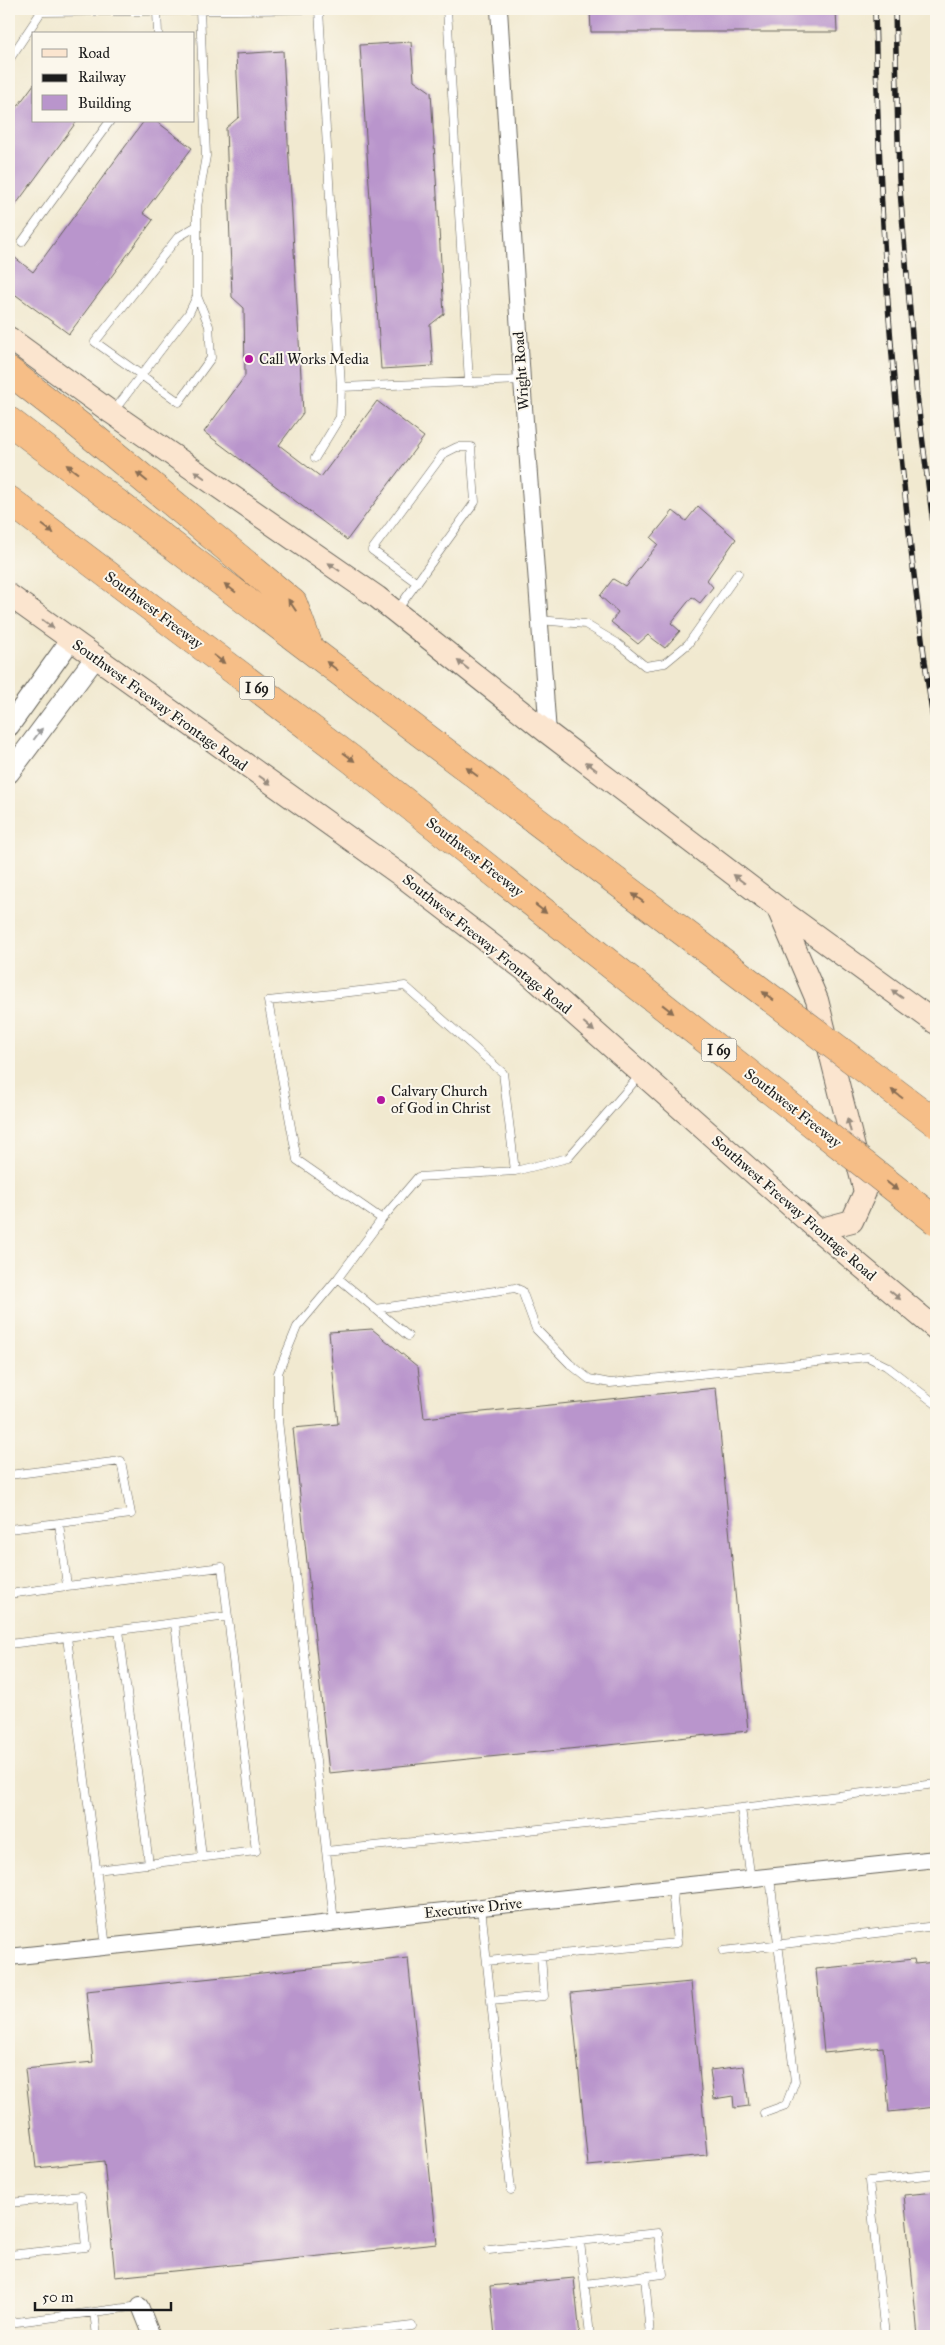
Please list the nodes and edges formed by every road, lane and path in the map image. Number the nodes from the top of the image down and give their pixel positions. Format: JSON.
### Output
{"nodes":[{"id":1,"x":339,"y":9,"type":"edge"},
{"id":2,"x":448,"y":9,"type":"edge"},
{"id":3,"x":499,"y":9,"type":"edge"},
{"id":4,"x":200,"y":10,"type":"edge"},
{"id":5,"x":320,"y":10,"type":"edge"},
{"id":6,"x":39,"y":11,"type":"edge"},
{"id":7,"x":157,"y":12,"type":"junction"},
{"id":8,"x":158,"y":32,"type":"edge"},
{"id":9,"x":9,"y":60,"type":"edge"},
{"id":10,"x":109,"y":122,"type":"edge"},
{"id":11,"x":197,"y":226,"type":"junction"},
{"id":12,"x":22,"y":242,"type":"dead end"},
{"id":13,"x":197,"y":296,"type":"junction"},
{"id":14,"x":9,"y":338,"type":"edge"},
{"id":15,"x":9,"y":371,"type":"edge"},
{"id":16,"x":141,"y":375,"type":"junction"},
{"id":17,"x":522,"y":380,"type":"junction"},
{"id":18,"x":469,"y":382,"type":"junction"},
{"id":19,"x":342,"y":387,"type":"junction"},
{"id":20,"x":112,"y":413,"type":"junction"},
{"id":21,"x":9,"y":420,"type":"edge"},
{"id":22,"x":316,"y":458,"type":"dead end"},
{"id":23,"x":9,"y":500,"type":"edge"},
{"id":24,"x":738,"y":572,"type":"dead end"},
{"id":25,"x":416,"y":583,"type":"junction"},
{"id":26,"x":9,"y":595,"type":"edge"},
{"id":27,"x":396,"y":612,"type":"junction"},
{"id":28,"x":539,"y":620,"type":"junction"},
{"id":29,"x":70,"y":641,"type":"junction"},
{"id":30,"x":310,"y":649,"type":"junction"},
{"id":31,"x":95,"y":658,"type":"junction"},
{"id":32,"x":9,"y":726,"type":"edge"},
{"id":33,"x":548,"y":733,"type":"junction"},
{"id":34,"x":9,"y":773,"type":"edge"},
{"id":35,"x":778,"y":908,"type":"junction"},
{"id":36,"x":936,"y":1023,"type":"edge"},
{"id":37,"x":641,"y":1073,"type":"junction"},
{"id":38,"x":936,"y":1123,"type":"edge"},
{"id":39,"x":515,"y":1171,"type":"junction"},
{"id":40,"x":382,"y":1218,"type":"junction"},
{"id":41,"x":936,"y":1221,"type":"edge"},
{"id":42,"x":818,"y":1230,"type":"junction"},
{"id":43,"x":338,"y":1278,"type":"junction"},
{"id":44,"x":375,"y":1309,"type":"junction"},
{"id":45,"x":936,"y":1329,"type":"edge"},
{"id":46,"x":408,"y":1336,"type":"dead end"},
{"id":47,"x":936,"y":1404,"type":"edge"},
{"id":48,"x":9,"y":1475,"type":"edge"},
{"id":49,"x":59,"y":1523,"type":"junction"},
{"id":50,"x":9,"y":1529,"type":"edge"},
{"id":51,"x":67,"y":1586,"type":"junction"},
{"id":52,"x":9,"y":1594,"type":"edge"},
{"id":53,"x":228,"y":1616,"type":"junction"},
{"id":54,"x":174,"y":1623,"type":"junction"},
{"id":55,"x":119,"y":1630,"type":"junction"},
{"id":56,"x":67,"y":1637,"type":"junction"},
{"id":57,"x":9,"y":1644,"type":"edge"},
{"id":58,"x":936,"y":1784,"type":"edge"},
{"id":59,"x":741,"y":1808,"type":"junction"},
{"id":60,"x":326,"y":1851,"type":"junction"},
{"id":61,"x":202,"y":1857,"type":"junction"},
{"id":62,"x":936,"y":1859,"type":"edge"},
{"id":63,"x":149,"y":1864,"type":"junction"},
{"id":64,"x":96,"y":1870,"type":"junction"},
{"id":65,"x":770,"y":1878,"type":"junction"},
{"id":66,"x":752,"y":1880,"type":"junction"},
{"id":67,"x":672,"y":1888,"type":"junction"},
{"id":68,"x":481,"y":1908,"type":"junction"},
{"id":69,"x":334,"y":1922,"type":"junction"},
{"id":70,"x":936,"y":1926,"type":"edge"},
{"id":71,"x":778,"y":1944,"type":"junction"},
{"id":72,"x":106,"y":1947,"type":"junction"},
{"id":73,"x":723,"y":1951,"type":"dead end"},
{"id":74,"x":541,"y":1956,"type":"junction"},
{"id":75,"x":9,"y":1957,"type":"edge"},
{"id":76,"x":486,"y":1961,"type":"junction"},
{"id":77,"x":491,"y":2001,"type":"junction"},
{"id":78,"x":764,"y":2113,"type":"dead end"},
{"id":79,"x":936,"y":2174,"type":"edge"},
{"id":80,"x":511,"y":2190,"type":"dead end"},
{"id":81,"x":9,"y":2203,"type":"edge"},
{"id":82,"x":580,"y":2241,"type":"junction"},
{"id":83,"x":489,"y":2250,"type":"dead end"},
{"id":84,"x":9,"y":2255,"type":"edge"},
{"id":85,"x":645,"y":2276,"type":"junction"},
{"id":86,"x":585,"y":2284,"type":"junction"},
{"id":87,"x":140,"y":2306,"type":"joint"},
{"id":88,"x":94,"y":2312,"type":"junction"},
{"id":89,"x":9,"y":2323,"type":"edge"},
{"id":90,"x":412,"y":2326,"type":"dead end"},
{"id":91,"x":97,"y":2336,"type":"edge"},
{"id":92,"x":152,"y":2336,"type":"edge"},
{"id":93,"x":328,"y":2336,"type":"edge"},
{"id":94,"x":590,"y":2336,"type":"edge"},
{"id":95,"x":650,"y":2336,"type":"edge"},
{"id":96,"x":885,"y":2336,"type":"edge"}],
"edges":[{"from":1,"to":5,"type":"lane"},
{"from":2,"to":18,"type":"lane"},
{"from":3,"to":17,"type":"street","name":"Wright Road"},
{"from":4,"to":5,"type":"lane"},
{"from":4,"to":7,"type":"lane"},
{"from":4,"to":11,"type":"lane"},
{"from":5,"to":19,"type":"lane"},
{"from":6,"to":7,"type":"lane"},
{"from":6,"to":9,"type":"lane"},
{"from":7,"to":8,"type":"lane"},
{"from":10,"to":12,"type":"lane"},
{"from":11,"to":13,"type":"lane"},
{"from":11,"to":16,"type":"lane"},
{"from":13,"to":16,"type":"lane"},
{"from":13,"to":16,"type":"lane"},
{"from":14,"to":20,"type":"main road"},
{"from":30,"to":15,"type":"highway","one_way":true},
{"from":16,"to":20,"type":"lane"},
{"from":17,"to":18,"type":"lane"},
{"from":17,"to":28,"type":"street","name":"Wright Road"},
{"from":18,"to":19,"type":"lane"},
{"from":19,"to":22,"type":"lane"},
{"from":27,"to":20,"type":"main road","one_way":true},
{"from":30,"to":21,"type":"highway","one_way":true},
{"from":23,"to":41,"type":"highway","name":"Southwest Freeway","number":"I 69","one_way":true,"bridge":true},
{"from":24,"to":28,"type":"lane"},
{"from":25,"to":25,"type":"lane"},
{"from":25,"to":27,"type":"lane"},
{"from":26,"to":29,"type":"main road","name":"Southwest Freeway Frontage Road","one_way":true},
{"from":33,"to":27,"type":"main road","one_way":true},
{"from":28,"to":33,"type":"street","name":"Wright Road"},
{"from":29,"to":31,"type":"main road","name":"Southwest Freeway Frontage Road"},
{"from":29,"to":32,"type":"street"},
{"from":38,"to":30,"type":"highway","one_way":true,"bridge":true},
{"from":34,"to":31,"type":"street","one_way":true},
{"from":31,"to":37,"type":"main road","name":"Southwest Freeway Frontage Road","one_way":true},
{"from":35,"to":33,"type":"main road","one_way":true},
{"from":36,"to":35,"type":"main road","one_way":true},
{"from":42,"to":35,"type":"main road","one_way":true},
{"from":37,"to":39,"type":"lane"},
{"from":37,"to":42,"type":"main road","name":"Southwest Freeway Frontage Road"},
{"from":39,"to":40,"type":"lane"},
{"from":39,"to":40,"type":"lane"},
{"from":40,"to":43,"type":"lane"},
{"from":42,"to":45,"type":"main road","name":"Southwest Freeway Frontage Road","one_way":true},
{"from":43,"to":44,"type":"lane"},
{"from":43,"to":60,"type":"lane"},
{"from":44,"to":46,"type":"lane"},
{"from":44,"to":47,"type":"lane"},
{"from":48,"to":49,"type":"lane"},
{"from":49,"to":50,"type":"lane"},
{"from":49,"to":51,"type":"lane"},
{"from":51,"to":52,"type":"lane"},
{"from":51,"to":53,"type":"lane"},
{"from":53,"to":54,"type":"lane"},
{"from":53,"to":61,"type":"lane"},
{"from":54,"to":55,"type":"lane"},
{"from":54,"to":61,"type":"lane"},
{"from":55,"to":56,"type":"lane"},
{"from":55,"to":63,"type":"lane"},
{"from":56,"to":57,"type":"lane"},
{"from":56,"to":64,"type":"lane"},
{"from":58,"to":59,"type":"lane"},
{"from":59,"to":60,"type":"lane"},
{"from":59,"to":66,"type":"lane"},
{"from":60,"to":69,"type":"lane"},
{"from":61,"to":63,"type":"lane"},
{"from":62,"to":65,"type":"street","name":"Executive Drive"},
{"from":63,"to":64,"type":"lane"},
{"from":64,"to":72,"type":"lane"},
{"from":65,"to":66,"type":"street","name":"Executive Drive"},
{"from":65,"to":71,"type":"lane"},
{"from":66,"to":67,"type":"street","name":"Executive Drive"},
{"from":67,"to":68,"type":"street","name":"Executive Drive"},
{"from":67,"to":74,"type":"lane"},
{"from":68,"to":69,"type":"street","name":"Executive Drive"},
{"from":68,"to":76,"type":"lane"},
{"from":69,"to":72,"type":"street","name":"Executive Drive"},
{"from":70,"to":71,"type":"lane"},
{"from":71,"to":73,"type":"lane"},
{"from":71,"to":78,"type":"lane"},
{"from":72,"to":75,"type":"street","name":"Executive Drive"},
{"from":74,"to":76,"type":"lane"},
{"from":74,"to":77,"type":"lane"},
{"from":76,"to":77,"type":"lane"},
{"from":77,"to":80,"type":"lane"},
{"from":79,"to":96,"type":"lane"},
{"from":81,"to":84,"type":"lane"},
{"from":82,"to":83,"type":"lane"},
{"from":82,"to":85,"type":"lane"},
{"from":82,"to":86,"type":"lane"},
{"from":85,"to":86,"type":"lane"},
{"from":85,"to":95,"type":"lane"},
{"from":86,"to":94,"type":"lane"},
{"from":87,"to":88,"type":"lane"},
{"from":87,"to":92,"type":"street"},
{"from":88,"to":89,"type":"lane"},
{"from":88,"to":91,"type":"lane"},
{"from":90,"to":93,"type":"lane"}]}
